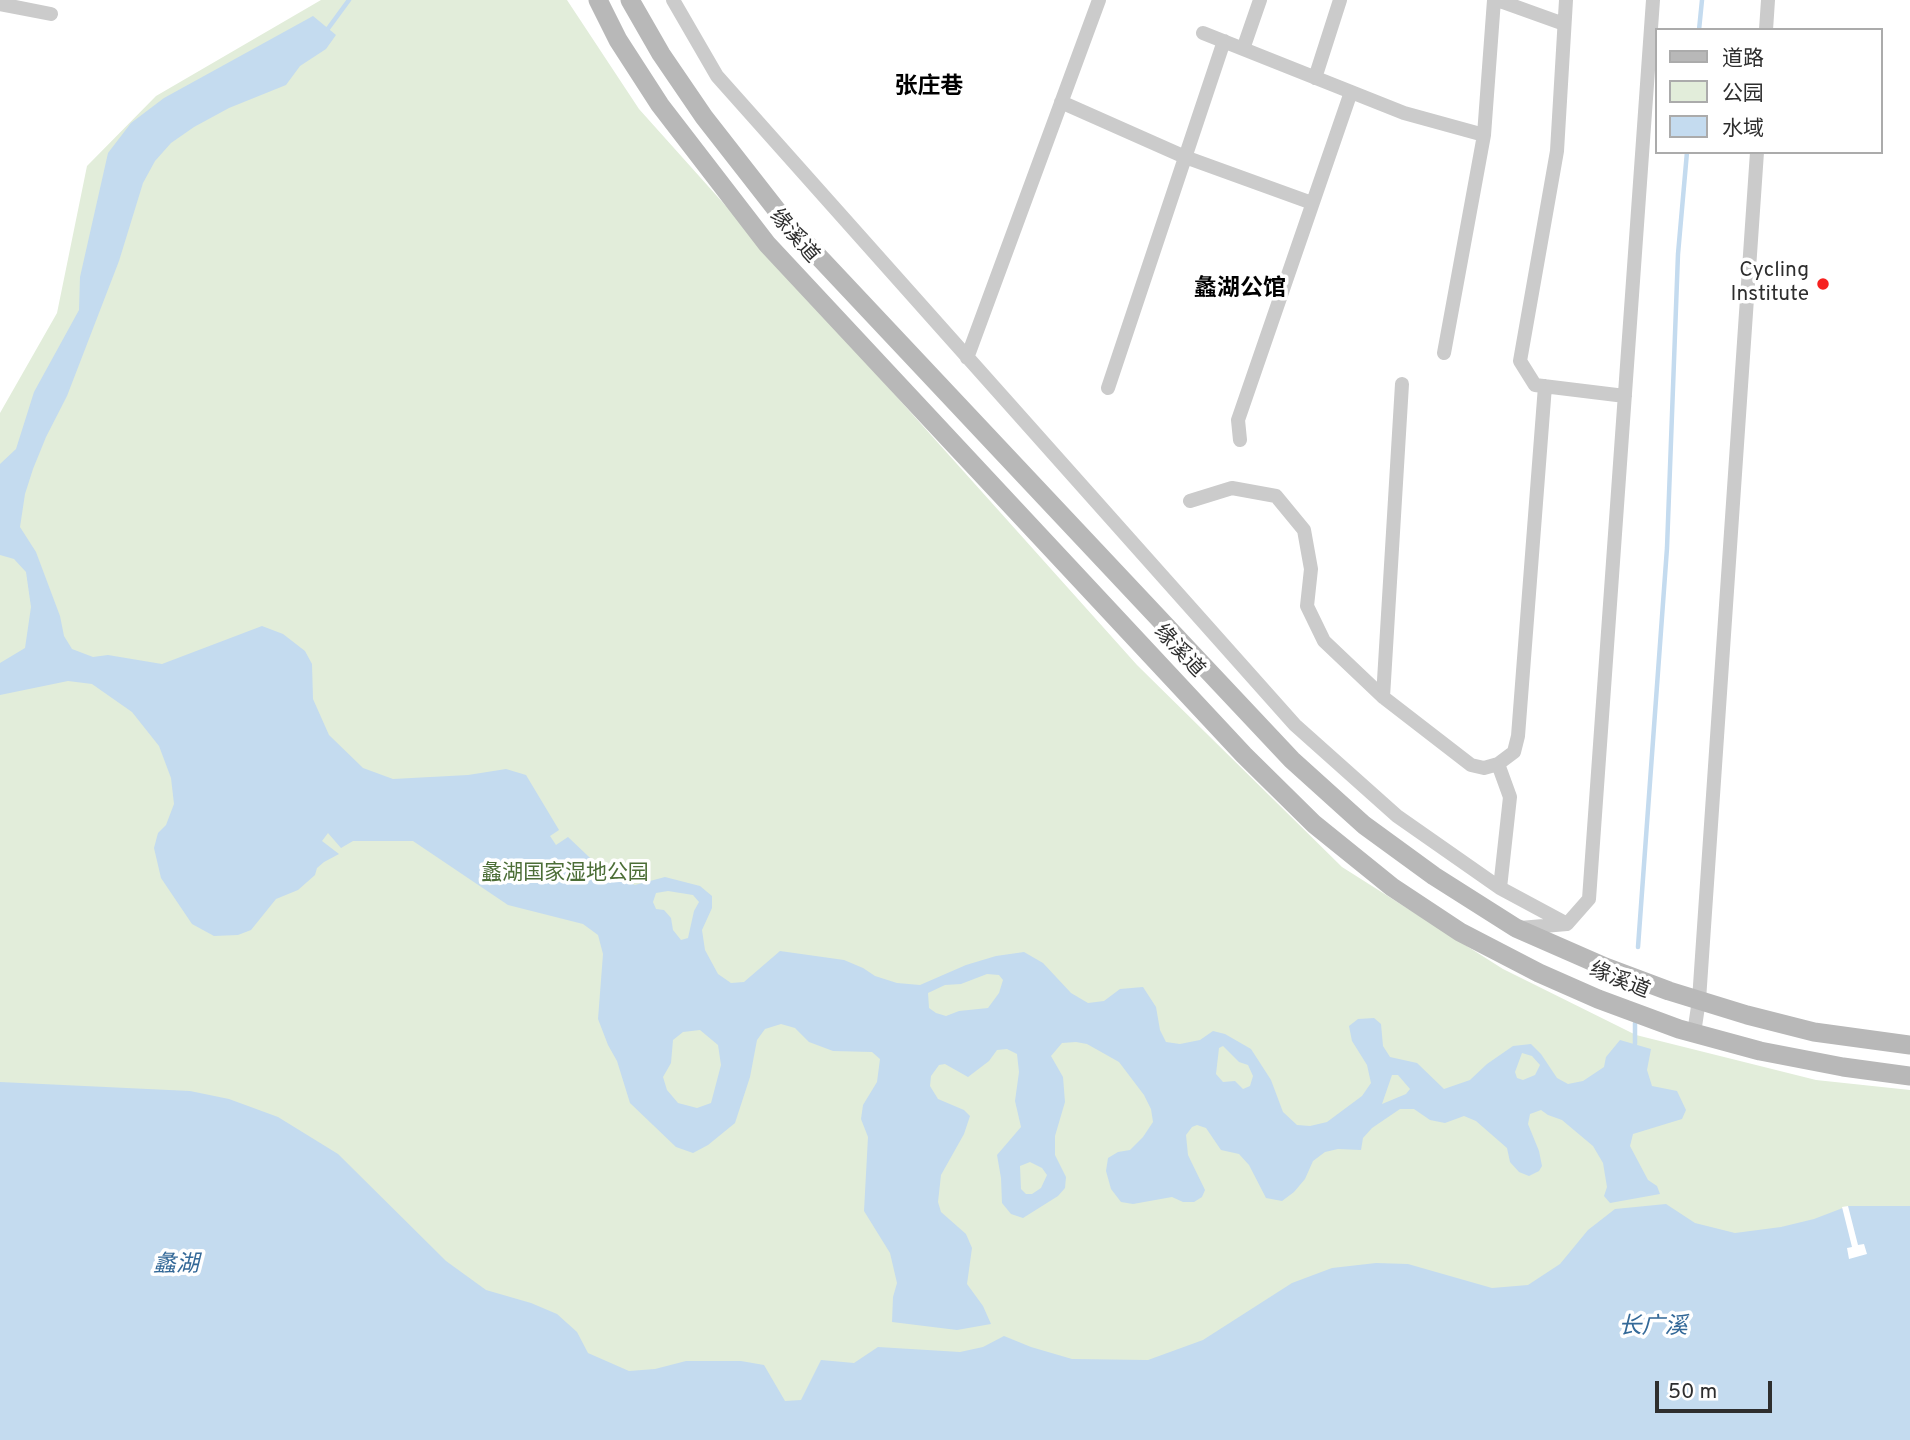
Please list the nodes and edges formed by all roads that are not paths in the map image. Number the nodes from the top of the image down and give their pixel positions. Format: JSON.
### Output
{"nodes":[{"id":1,"x":598,"y":0,"type":"edge"},
{"id":2,"x":630,"y":0,"type":"edge"},
{"id":3,"x":673,"y":0,"type":"edge"},
{"id":4,"x":1099,"y":0,"type":"edge"},
{"id":5,"x":1260,"y":0,"type":"edge"},
{"id":6,"x":1340,"y":0,"type":"edge"},
{"id":7,"x":1496,"y":0,"type":"edge"},
{"id":8,"x":1566,"y":0,"type":"edge"},
{"id":9,"x":1653,"y":0,"type":"edge"},
{"id":10,"x":1768,"y":0,"type":"edge"},
{"id":11,"x":0,"y":4,"type":"edge"},
{"id":12,"x":51,"y":15,"type":"dead end"},
{"id":13,"x":1564,"y":24,"type":"junction"},
{"id":14,"x":1766,"y":28,"type":"edge"},
{"id":15,"x":1203,"y":33,"type":"dead end"},
{"id":16,"x":1224,"y":41,"type":"junction"},
{"id":17,"x":1243,"y":49,"type":"junction"},
{"id":18,"x":1315,"y":78,"type":"junction"},
{"id":19,"x":1352,"y":92,"type":"junction"},
{"id":20,"x":1061,"y":102,"type":"junction"},
{"id":21,"x":1484,"y":135,"type":"junction"},
{"id":22,"x":1757,"y":154,"type":"edge"},
{"id":23,"x":1185,"y":157,"type":"junction"},
{"id":24,"x":1312,"y":203,"type":"junction"},
{"id":25,"x":1444,"y":353,"type":"dead end"},
{"id":26,"x":967,"y":358,"type":"junction"},
{"id":27,"x":1402,"y":384,"type":"dead end"},
{"id":28,"x":1545,"y":386,"type":"junction"},
{"id":29,"x":1108,"y":388,"type":"dead end"},
{"id":30,"x":1625,"y":396,"type":"junction"},
{"id":31,"x":1240,"y":440,"type":"dead end"},
{"id":32,"x":1190,"y":501,"type":"dead end"},
{"id":33,"x":1383,"y":697,"type":"junction"},
{"id":34,"x":1499,"y":764,"type":"junction"},
{"id":35,"x":1500,"y":888,"type":"junction"},
{"id":36,"x":1567,"y":925,"type":"junction"},
{"id":37,"x":1516,"y":928,"type":"junction"},
{"id":38,"x":1699,"y":1000,"type":"junction"},
{"id":39,"x":1694,"y":1033,"type":"junction"},
{"id":40,"x":1910,"y":1045,"type":"edge"},
{"id":41,"x":1910,"y":1076,"type":"edge"}],
"edges":[{"from":1,"to":39,"type":"main road","name":"缘溪道"},
{"from":2,"to":37,"type":"main road","name":"缘溪道"},
{"from":3,"to":26,"type":"street"},
{"from":4,"to":20,"type":"street"},
{"from":5,"to":17,"type":"street"},
{"from":6,"to":18,"type":"street"},
{"from":7,"to":13,"type":"street"},
{"from":7,"to":21,"type":"street"},
{"from":8,"to":13,"type":"street"},
{"from":9,"to":30,"type":"street"},
{"from":10,"to":14,"type":"street"},
{"from":11,"to":12,"type":"street"},
{"from":13,"to":28,"type":"street"},
{"from":15,"to":16,"type":"street"},
{"from":16,"to":17,"type":"street"},
{"from":16,"to":23,"type":"street"},
{"from":17,"to":18,"type":"street"},
{"from":18,"to":19,"type":"street"},
{"from":19,"to":21,"type":"street"},
{"from":19,"to":24,"type":"street"},
{"from":20,"to":23,"type":"street"},
{"from":20,"to":26,"type":"street"},
{"from":21,"to":25,"type":"street"},
{"from":22,"to":38,"type":"street"},
{"from":23,"to":24,"type":"street"},
{"from":23,"to":29,"type":"street"},
{"from":24,"to":31,"type":"street"},
{"from":26,"to":35,"type":"street"},
{"from":27,"to":33,"type":"street"},
{"from":28,"to":30,"type":"street"},
{"from":28,"to":34,"type":"street"},
{"from":30,"to":36,"type":"street"},
{"from":32,"to":33,"type":"street"},
{"from":33,"to":34,"type":"street"},
{"from":34,"to":35,"type":"street"},
{"from":35,"to":36,"type":"street"},
{"from":36,"to":37,"type":"street"},
{"from":37,"to":38,"type":"main road","name":"缘溪道"},
{"from":38,"to":39,"type":"street"},
{"from":38,"to":40,"type":"main road","name":"缘溪道"},
{"from":39,"to":41,"type":"main road","name":"缘溪道"}]}
